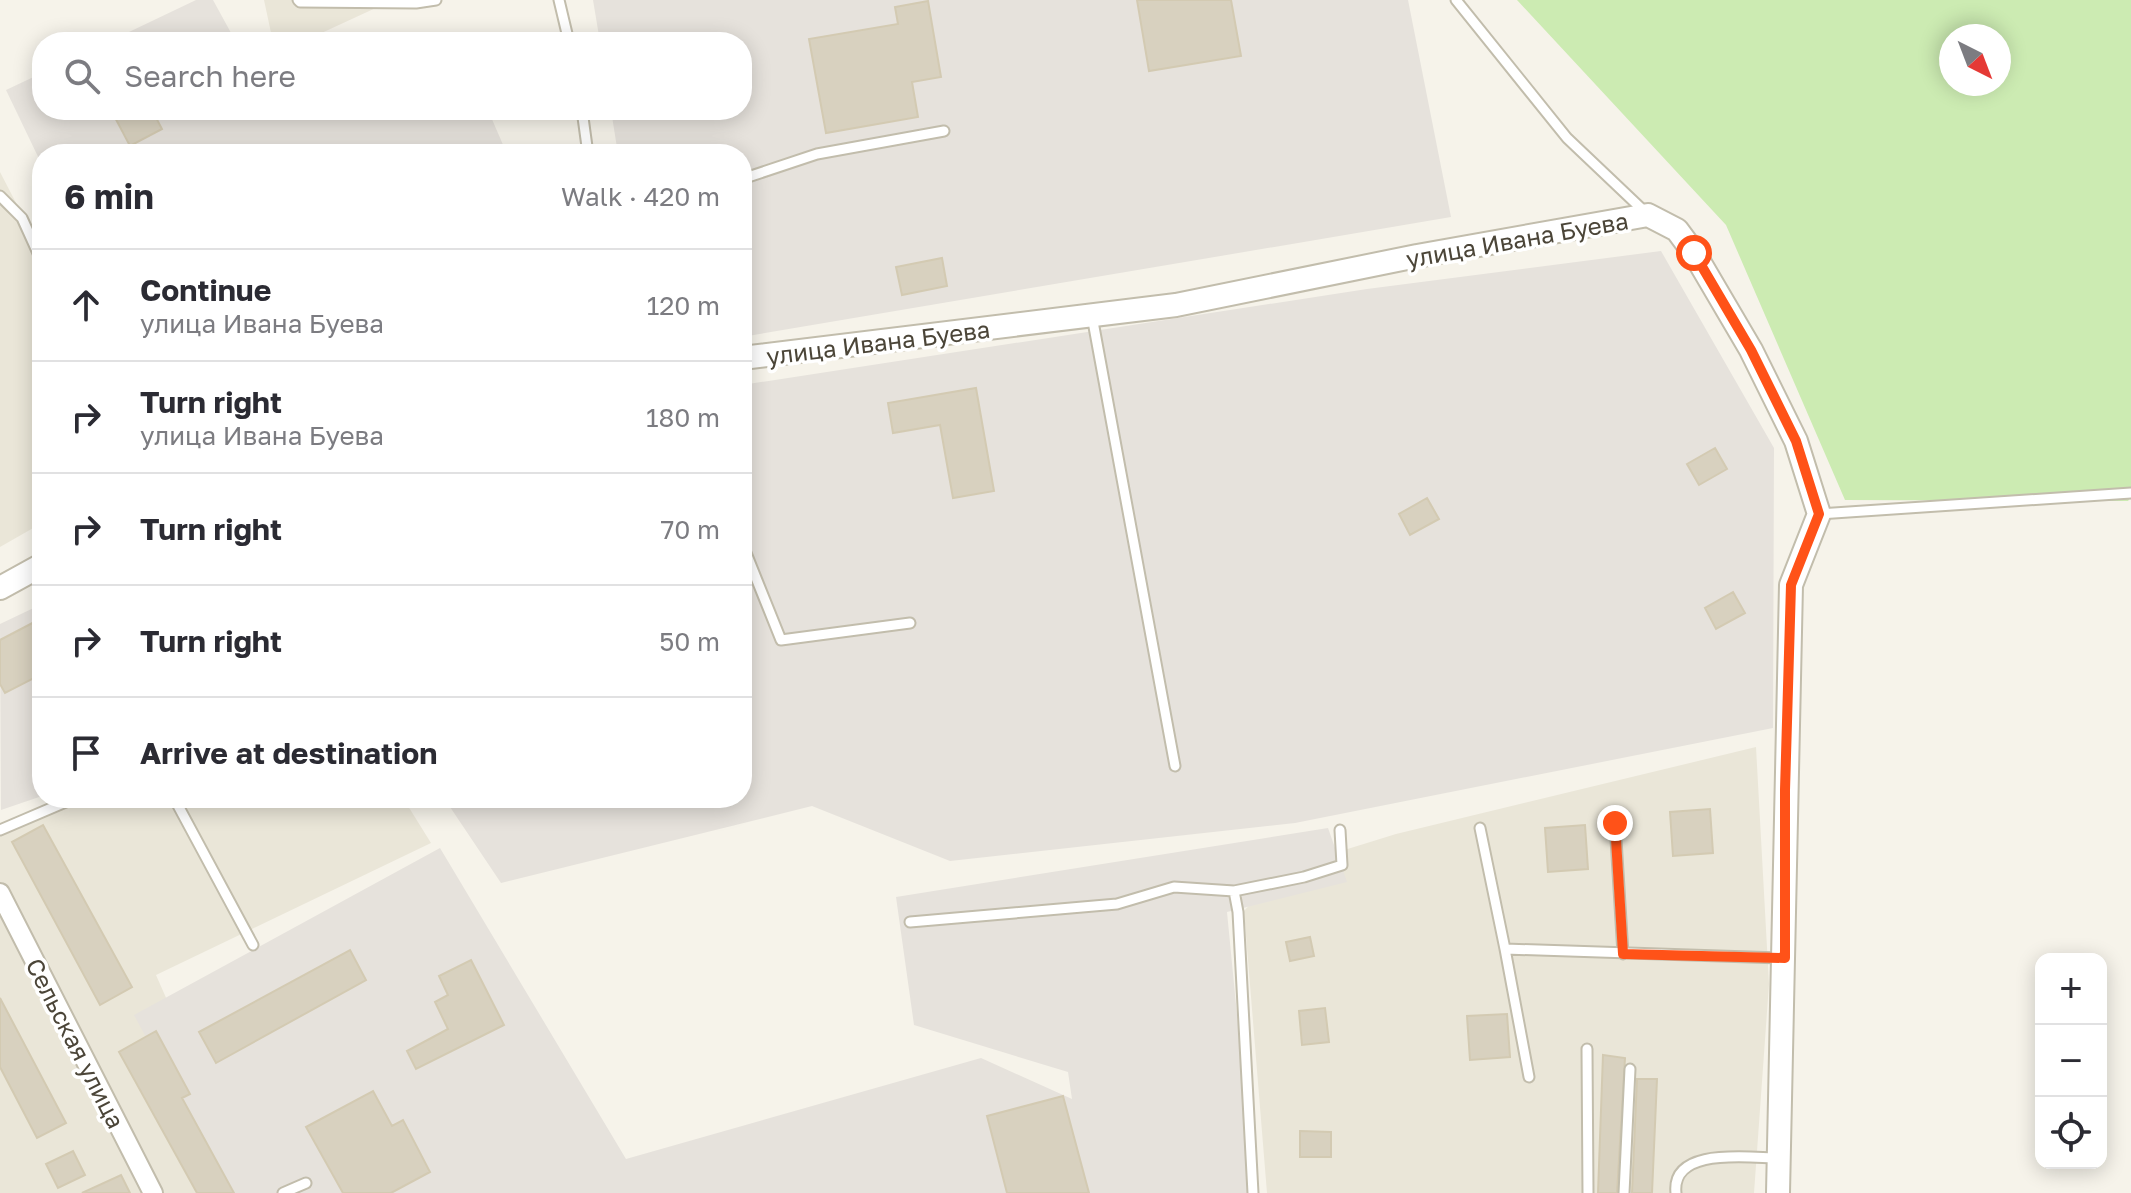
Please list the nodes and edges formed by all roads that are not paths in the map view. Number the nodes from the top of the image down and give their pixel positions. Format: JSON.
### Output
{"nodes":[{"id":1,"x":298,"y":0,"type":"edge"},
{"id":2,"x":436,"y":0,"type":"edge"},
{"id":3,"x":559,"y":0,"type":"edge"},
{"id":4,"x":1456,"y":0,"type":"edge"},
{"id":5,"x":567,"y":32,"type":"edge"},
{"id":6,"x":583,"y":120,"type":"edge"},
{"id":7,"x":944,"y":131,"type":"dead end"},
{"id":8,"x":587,"y":144,"type":"edge"},
{"id":9,"x":752,"y":176,"type":"edge"},
{"id":10,"x":0,"y":196,"type":"edge"},
{"id":11,"x":1648,"y":215,"type":"junction"},
{"id":12,"x":32,"y":240,"type":"edge"},
{"id":13,"x":1092,"y":316,"type":"junction"},
{"id":14,"x":752,"y":357,"type":"edge"},
{"id":15,"x":2131,"y":493,"type":"edge"},
{"id":16,"x":1819,"y":514,"type":"junction"},
{"id":17,"x":752,"y":568,"type":"edge"},
{"id":18,"x":32,"y":570,"type":"edge"},
{"id":19,"x":0,"y":588,"type":"edge"},
{"id":20,"x":910,"y":623,"type":"dead end"},
{"id":21,"x":1175,"y":766,"type":"dead end"},
{"id":22,"x":52,"y":808,"type":"edge"},
{"id":23,"x":179,"y":808,"type":"edge"},
{"id":24,"x":1615,"y":823,"type":"dead end"},
{"id":25,"x":1480,"y":828,"type":"dead end"},
{"id":26,"x":0,"y":830,"type":"edge"},
{"id":27,"x":1340,"y":830,"type":"dead end"},
{"id":28,"x":1234,"y":891,"type":"junction"},
{"id":29,"x":0,"y":893,"type":"edge"},
{"id":30,"x":910,"y":922,"type":"dead end"},
{"id":31,"x":253,"y":945,"type":"dead end"},
{"id":32,"x":1505,"y":949,"type":"junction"},
{"id":33,"x":1623,"y":954,"type":"junction"},
{"id":34,"x":1785,"y":958,"type":"junction"},
{"id":35,"x":1587,"y":1049,"type":"dead end"},
{"id":36,"x":1630,"y":1069,"type":"dead end"},
{"id":37,"x":1529,"y":1077,"type":"dead end"},
{"id":38,"x":1778,"y":1158,"type":"junction"},
{"id":39,"x":306,"y":1183,"type":"dead end"},
{"id":40,"x":153,"y":1193,"type":"edge"},
{"id":41,"x":283,"y":1193,"type":"edge"},
{"id":42,"x":1253,"y":1193,"type":"edge"},
{"id":43,"x":1588,"y":1193,"type":"edge"},
{"id":44,"x":1624,"y":1193,"type":"edge"},
{"id":45,"x":1676,"y":1193,"type":"edge"},
{"id":46,"x":1778,"y":1193,"type":"edge"}],
"edges":[{"from":1,"to":2,"type":"lane"},
{"from":3,"to":5,"type":"lane"},
{"from":4,"to":11,"type":"lane"},
{"from":6,"to":8,"type":"lane"},
{"from":7,"to":9,"type":"lane"},
{"from":10,"to":12,"type":"lane"},
{"from":11,"to":13,"type":"street","name":"улица Ивана Буева"},
{"from":11,"to":16,"type":"street","name":"улица Ивана Буева"},
{"from":13,"to":14,"type":"street","name":"улица Ивана Буева"},
{"from":13,"to":21,"type":"lane"},
{"from":15,"to":16,"type":"lane"},
{"from":16,"to":34,"type":"street"},
{"from":17,"to":20,"type":"lane"},
{"from":18,"to":19,"type":"street"},
{"from":22,"to":26,"type":"lane"},
{"from":23,"to":31,"type":"lane"},
{"from":24,"to":33,"type":"lane"},
{"from":25,"to":32,"type":"lane"},
{"from":27,"to":28,"type":"lane"},
{"from":28,"to":30,"type":"lane"},
{"from":28,"to":42,"type":"lane"},
{"from":29,"to":40,"type":"street","name":"Сельская улица"},
{"from":32,"to":33,"type":"lane"},
{"from":32,"to":37,"type":"lane"},
{"from":33,"to":34,"type":"lane"},
{"from":34,"to":38,"type":"street"},
{"from":35,"to":43,"type":"lane"},
{"from":36,"to":44,"type":"lane"},
{"from":38,"to":45,"type":"lane"},
{"from":38,"to":46,"type":"street"},
{"from":39,"to":41,"type":"lane"}]}
